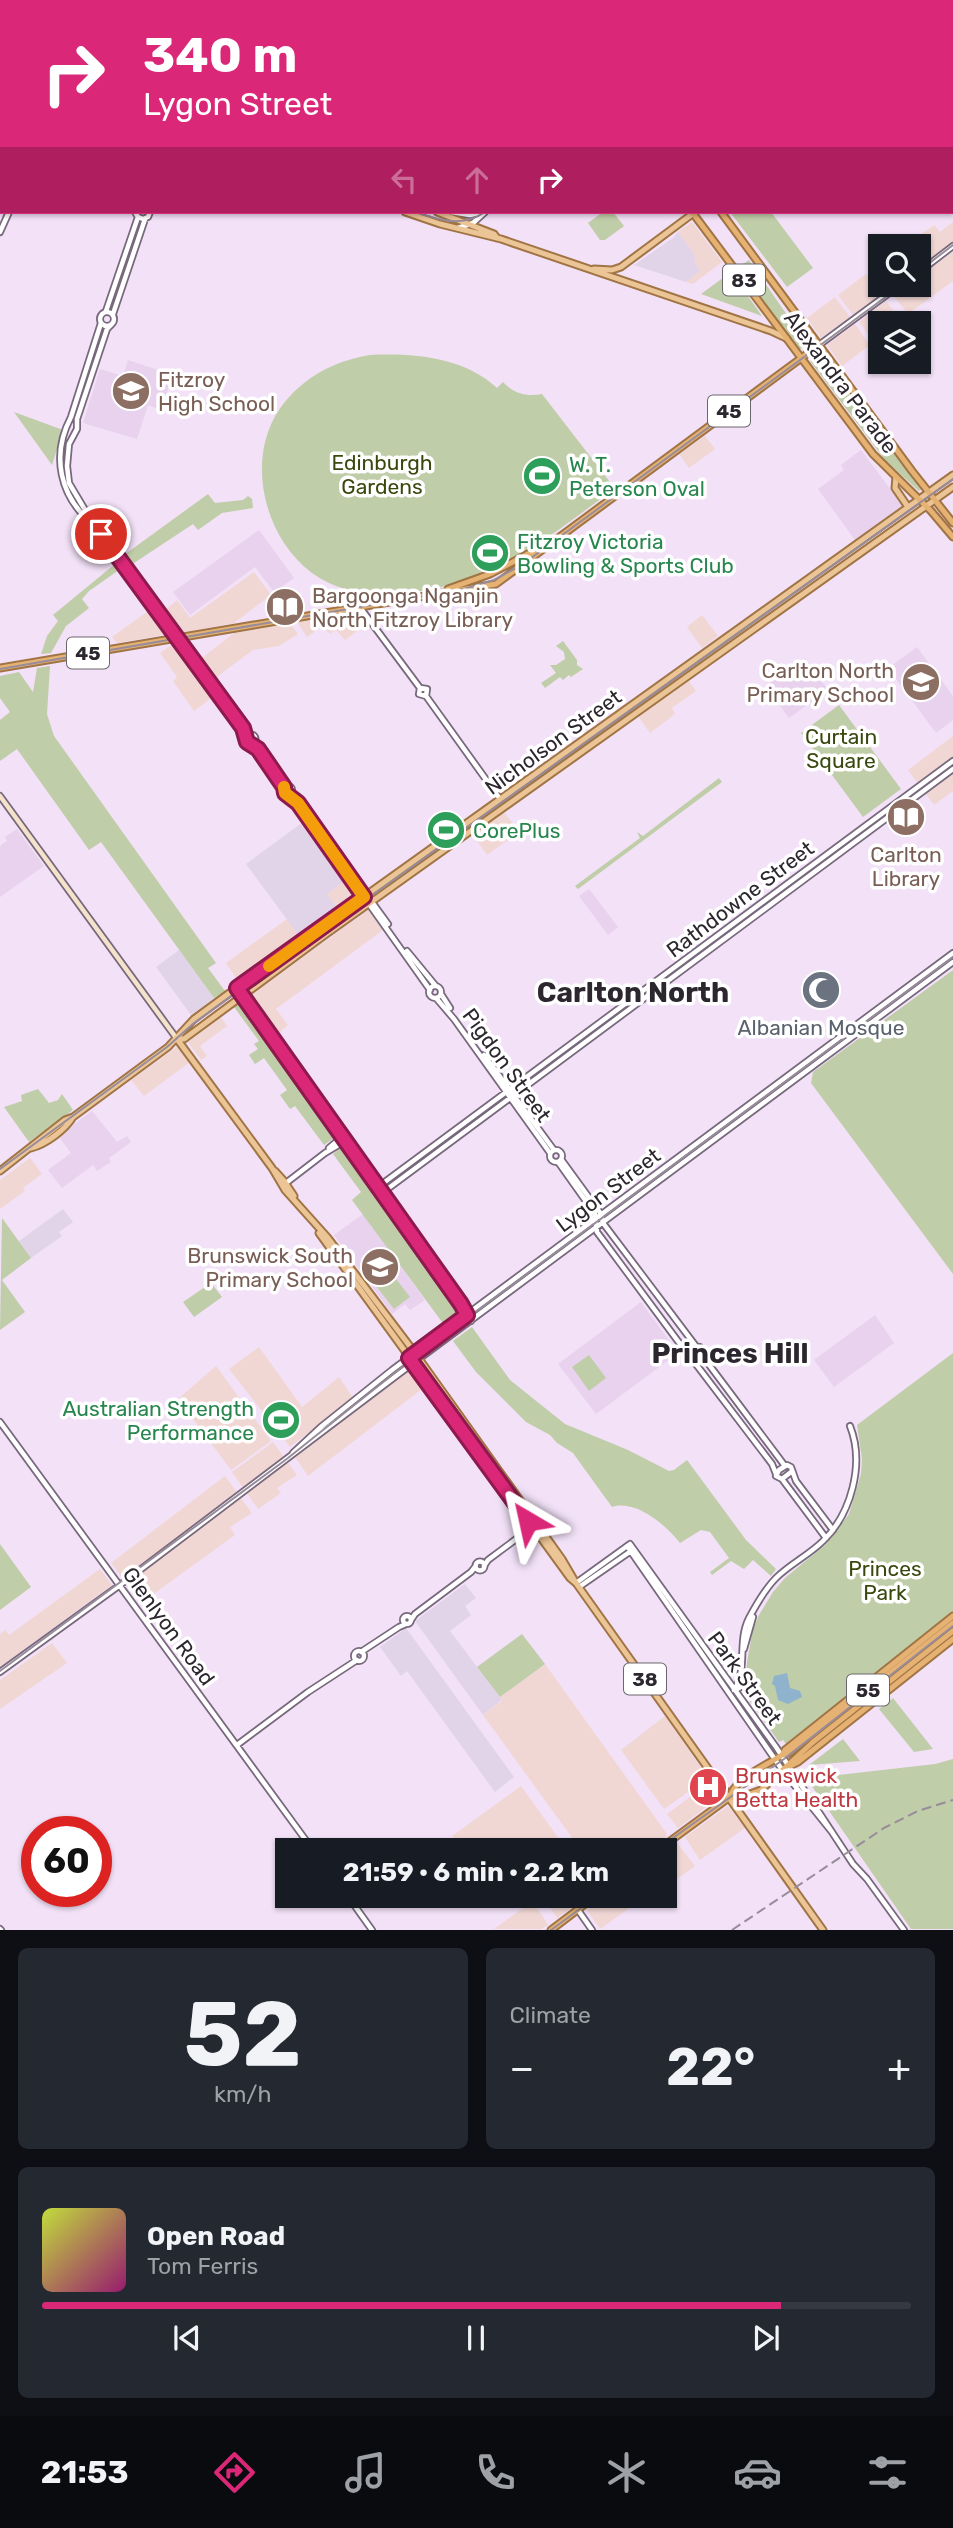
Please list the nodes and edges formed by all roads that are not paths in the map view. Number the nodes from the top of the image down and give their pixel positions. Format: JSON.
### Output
{"nodes":[{"id":1,"x":6,"y":214,"type":"edge"},
{"id":2,"x":136,"y":214,"type":"edge"},
{"id":3,"x":149,"y":214,"type":"edge"},
{"id":4,"x":411,"y":214,"type":"edge"},
{"id":5,"x":442,"y":214,"type":"edge"},
{"id":6,"x":482,"y":214,"type":"edge"},
{"id":7,"x":690,"y":214,"type":"edge"},
{"id":8,"x":694,"y":214,"type":"edge"},
{"id":9,"x":722,"y":214,"type":"edge"},
{"id":10,"x":145,"y":219,"type":"junction"},
{"id":11,"x":468,"y":225,"type":"junction"},
{"id":12,"x":454,"y":228,"type":"junction"},
{"id":13,"x":0,"y":232,"type":"edge"},
{"id":14,"x":497,"y":238,"type":"junction"},
{"id":15,"x":953,"y":246,"type":"edge"},
{"id":16,"x":931,"y":263,"type":"edge"},
{"id":17,"x":619,"y":267,"type":"junction"},
{"id":18,"x":592,"y":270,"type":"junction"},
{"id":19,"x":631,"y":284,"type":"junction"},
{"id":20,"x":884,"y":297,"type":"edge"},
{"id":21,"x":106,"y":311,"type":"junction"},
{"id":22,"x":113,"y":314,"type":"junction"},
{"id":23,"x":101,"y":323,"type":"junction"},
{"id":24,"x":111,"y":325,"type":"junction"},
{"id":25,"x":789,"y":340,"type":"junction"},
{"id":26,"x":820,"y":345,"type":"junction"},
{"id":27,"x":802,"y":358,"type":"junction"},
{"id":28,"x":89,"y":373,"type":"junction"},
{"id":29,"x":77,"y":424,"type":"junction"},
{"id":30,"x":67,"y":426,"type":"junction"},
{"id":31,"x":74,"y":432,"type":"junction"},
{"id":32,"x":66,"y":466,"type":"junction"},
{"id":33,"x":60,"y":472,"type":"junction"},
{"id":34,"x":953,"y":475,"type":"edge"},
{"id":35,"x":895,"y":477,"type":"junction"},
{"id":36,"x":953,"y":487,"type":"edge"},
{"id":37,"x":929,"y":492,"type":"junction"},
{"id":38,"x":919,"y":499,"type":"junction"},
{"id":39,"x":935,"y":500,"type":"junction"},
{"id":40,"x":926,"y":506,"type":"junction"},
{"id":41,"x":908,"y":507,"type":"junction"},
{"id":42,"x":953,"y":523,"type":"edge"},
{"id":43,"x":94,"y":525,"type":"junction"},
{"id":44,"x":953,"y":537,"type":"edge"},
{"id":45,"x":555,"y":539,"type":"junction"},
{"id":46,"x":807,"y":580,"type":"junction"},
{"id":47,"x":812,"y":586,"type":"junction"},
{"id":48,"x":439,"y":593,"type":"junction"},
{"id":49,"x":361,"y":606,"type":"junction"},
{"id":50,"x":176,"y":637,"type":"junction"},
{"id":51,"x":0,"y":668,"type":"edge"},
{"id":52,"x":953,"y":761,"type":"edge"},
{"id":53,"x":953,"y":769,"type":"edge"},
{"id":54,"x":0,"y":796,"type":"edge"},
{"id":55,"x":500,"y":799,"type":"junction"},
{"id":56,"x":506,"y":807,"type":"junction"},
{"id":57,"x":447,"y":838,"type":"junction"},
{"id":58,"x":452,"y":844,"type":"junction"},
{"id":59,"x":365,"y":896,"type":"junction"},
{"id":60,"x":371,"y":903,"type":"junction"},
{"id":61,"x":322,"y":932,"type":"junction"},
{"id":62,"x":716,"y":939,"type":"junction"},
{"id":63,"x":953,"y":953,"type":"edge"},
{"id":64,"x":953,"y":962,"type":"edge"},
{"id":65,"x":919,"y":978,"type":"junction"},
{"id":66,"x":923,"y":984,"type":"junction"},
{"id":67,"x":435,"y":985,"type":"junction"},
{"id":68,"x":237,"y":988,"type":"junction"},
{"id":69,"x":430,"y":990,"type":"junction"},
{"id":70,"x":242,"y":995,"type":"junction"},
{"id":71,"x":438,"y":996,"type":"junction"},
{"id":72,"x":889,"y":999,"type":"junction"},
{"id":73,"x":894,"y":1006,"type":"junction"},
{"id":74,"x":177,"y":1040,"type":"junction"},
{"id":75,"x":806,"y":1061,"type":"junction"},
{"id":76,"x":810,"y":1067,"type":"junction"},
{"id":77,"x":795,"y":1069,"type":"junction"},
{"id":78,"x":800,"y":1075,"type":"junction"},
{"id":79,"x":510,"y":1093,"type":"junction"},
{"id":80,"x":732,"y":1116,"type":"junction"},
{"id":81,"x":737,"y":1123,"type":"junction"},
{"id":82,"x":344,"y":1139,"type":"junction"},
{"id":83,"x":552,"y":1151,"type":"junction"},
{"id":84,"x":559,"y":1161,"type":"junction"},
{"id":85,"x":665,"y":1167,"type":"junction"},
{"id":86,"x":0,"y":1171,"type":"edge"},
{"id":87,"x":669,"y":1172,"type":"junction"},
{"id":88,"x":284,"y":1183,"type":"junction"},
{"id":89,"x":380,"y":1190,"type":"junction"},
{"id":90,"x":628,"y":1194,"type":"junction"},
{"id":91,"x":632,"y":1200,"type":"junction"},
{"id":92,"x":599,"y":1216,"type":"junction"},
{"id":93,"x":603,"y":1223,"type":"junction"},
{"id":94,"x":596,"y":1228,"type":"junction"},
{"id":95,"x":321,"y":1233,"type":"junction"},
{"id":96,"x":542,"y":1259,"type":"junction"},
{"id":97,"x":535,"y":1265,"type":"junction"},
{"id":98,"x":546,"y":1265,"type":"junction"},
{"id":99,"x":539,"y":1270,"type":"junction"},
{"id":100,"x":468,"y":1314,"type":"junction"},
{"id":101,"x":472,"y":1321,"type":"junction"},
{"id":102,"x":695,"y":1345,"type":"junction"},
{"id":103,"x":686,"y":1352,"type":"junction"},
{"id":104,"x":415,"y":1353,"type":"junction"},
{"id":105,"x":701,"y":1353,"type":"junction"},
{"id":106,"x":409,"y":1358,"type":"junction"},
{"id":107,"x":692,"y":1359,"type":"junction"},
{"id":108,"x":417,"y":1362,"type":"junction"},
{"id":109,"x":359,"y":1401,"type":"junction"},
{"id":110,"x":0,"y":1422,"type":"edge"},
{"id":111,"x":852,"y":1425,"type":"dead end"},
{"id":112,"x":785,"y":1466,"type":"junction"},
{"id":113,"x":791,"y":1472,"type":"junction"},
{"id":114,"x":776,"y":1474,"type":"junction"},
{"id":115,"x":782,"y":1479,"type":"junction"},
{"id":116,"x":810,"y":1500,"type":"junction"},
{"id":117,"x":803,"y":1505,"type":"junction"},
{"id":118,"x":535,"y":1526,"type":"junction"},
{"id":119,"x":832,"y":1528,"type":"junction"},
{"id":120,"x":825,"y":1537,"type":"junction"},
{"id":121,"x":120,"y":1585,"type":"junction"},
{"id":122,"x":577,"y":1585,"type":"junction"},
{"id":123,"x":953,"y":1616,"type":"edge"},
{"id":124,"x":953,"y":1623,"type":"edge"},
{"id":125,"x":953,"y":1631,"type":"edge"},
{"id":126,"x":953,"y":1639,"type":"edge"},
{"id":127,"x":905,"y":1658,"type":"junction"},
{"id":128,"x":922,"y":1659,"type":"junction"},
{"id":129,"x":0,"y":1672,"type":"edge"},
{"id":130,"x":873,"y":1691,"type":"junction"},
{"id":131,"x":732,"y":1692,"type":"junction"},
{"id":132,"x":830,"y":1724,"type":"junction"},
{"id":133,"x":759,"y":1729,"type":"junction"},
{"id":134,"x":237,"y":1745,"type":"junction"},
{"id":135,"x":782,"y":1755,"type":"junction"},
{"id":136,"x":775,"y":1759,"type":"junction"},
{"id":137,"x":789,"y":1766,"type":"junction"},
{"id":138,"x":783,"y":1771,"type":"junction"},
{"id":139,"x":725,"y":1790,"type":"junction"},
{"id":140,"x":730,"y":1797,"type":"junction"},
{"id":141,"x":715,"y":1808,"type":"junction"},
{"id":142,"x":832,"y":1832,"type":"junction"},
{"id":143,"x":304,"y":1838,"type":"edge"},
{"id":144,"x":674,"y":1838,"type":"edge"},
{"id":145,"x":356,"y":1908,"type":"edge"},
{"id":146,"x":581,"y":1908,"type":"edge"},
{"id":147,"x":578,"y":1910,"type":"junction"},
{"id":148,"x":372,"y":1930,"type":"edge"},
{"id":149,"x":551,"y":1930,"type":"edge"},
{"id":150,"x":592,"y":1930,"type":"edge"},
{"id":151,"x":823,"y":1930,"type":"edge"},
{"id":152,"x":904,"y":1930,"type":"edge"}],
"edges":[{"from":1,"to":13,"type":"street"},
{"from":2,"to":10,"type":"street"},
{"from":2,"to":21,"type":"street"},
{"from":3,"to":10,"type":"street"},
{"from":4,"to":12,"type":"main road"},
{"from":5,"to":11,"type":"main road"},
{"from":6,"to":11,"type":"street"},
{"from":7,"to":17,"type":"main road"},
{"from":8,"to":25,"type":"highway","name":"Alexandra Parade","number":"83"},
{"from":9,"to":26,"type":"highway","name":"Alexandra Parade"},
{"from":10,"to":22,"type":"street"},
{"from":11,"to":12,"type":"street"},
{"from":11,"to":14,"type":"main road"},
{"from":12,"to":14,"type":"main road"},
{"from":14,"to":18,"type":"main road"},
{"from":15,"to":16,"type":"street"},
{"from":17,"to":18,"type":"main road"},
{"from":17,"to":19,"type":"main road"},
{"from":18,"to":19,"type":"main road"},
{"from":19,"to":25,"type":"main road"},
{"from":20,"to":26,"type":"street","number":"45"},
{"from":21,"to":22,"type":"street"},
{"from":21,"to":23,"type":"street"},
{"from":22,"to":24,"type":"street"},
{"from":23,"to":24,"type":"street"},
{"from":23,"to":28,"type":"street"},
{"from":24,"to":28,"type":"street"},
{"from":25,"to":27,"type":"highway","name":"Alexandra Parade"},
{"from":26,"to":27,"type":"highway","number":"45"},
{"from":26,"to":37,"type":"highway","name":"Alexandra Parade"},
{"from":27,"to":35,"type":"highway","name":"Alexandra Parade"},
{"from":27,"to":45,"type":"highway","number":"45"},
{"from":28,"to":29,"type":"street"},
{"from":28,"to":30,"type":"street"},
{"from":29,"to":30,"type":"street"},
{"from":29,"to":31,"type":"street"},
{"from":30,"to":31,"type":"street"},
{"from":30,"to":33,"type":"street"},
{"from":31,"to":32,"type":"street"},
{"from":32,"to":33,"type":"street"},
{"from":32,"to":43,"type":"street"},
{"from":33,"to":43,"type":"street"},
{"from":34,"to":37,"type":"main road","name":"Nicholson Street"},
{"from":35,"to":38,"type":"highway","name":"Alexandra Parade"},
{"from":35,"to":41,"type":"main road"},
{"from":36,"to":39,"type":"main road","name":"Nicholson Street"},
{"from":37,"to":38,"type":"main road","name":"Nicholson Street"},
{"from":37,"to":39,"type":"highway","name":"Alexandra Parade"},
{"from":38,"to":40,"type":"highway","name":"Alexandra Parade"},
{"from":38,"to":41,"type":"main road","name":"Nicholson Street"},
{"from":39,"to":40,"type":"main road","name":"Nicholson Street"},
{"from":39,"to":42,"type":"highway","name":"Alexandra Parade"},
{"from":40,"to":44,"type":"highway","name":"Alexandra Parade"},
{"from":40,"to":47,"type":"main road","name":"Nicholson Street"},
{"from":41,"to":46,"type":"main road","name":"Nicholson Street"},
{"from":43,"to":50,"type":"street"},
{"from":45,"to":48,"type":"highway","number":"45"},
{"from":45,"to":48,"type":"highway","number":"45"},
{"from":46,"to":47,"type":"main road"},
{"from":46,"to":55,"type":"main road","name":"Nicholson Street"},
{"from":47,"to":56,"type":"main road","name":"Nicholson Street"},
{"from":48,"to":49,"type":"highway","number":"45"},
{"from":49,"to":50,"type":"highway","number":"45"},
{"from":49,"to":55,"type":"street"},
{"from":50,"to":51,"type":"highway","number":"45"},
{"from":50,"to":59,"type":"street"},
{"from":52,"to":62,"type":"street","name":"Rathdowne Street"},
{"from":53,"to":62,"type":"street","name":"Rathdowne Street"},
{"from":54,"to":74,"type":"main road","number":"38"},
{"from":55,"to":56,"type":"main road"},
{"from":55,"to":57,"type":"main road","name":"Nicholson Street"},
{"from":56,"to":58,"type":"main road","name":"Nicholson Street"},
{"from":57,"to":58,"type":"main road"},
{"from":57,"to":59,"type":"main road","name":"Nicholson Street"},
{"from":58,"to":60,"type":"main road","name":"Nicholson Street"},
{"from":59,"to":60,"type":"main road"},
{"from":59,"to":61,"type":"main road","name":"Nicholson Street"},
{"from":60,"to":61,"type":"main road","name":"Nicholson Street"},
{"from":60,"to":67,"type":"street"},
{"from":60,"to":69,"type":"street"},
{"from":61,"to":68,"type":"main road","name":"Nicholson Street"},
{"from":61,"to":70,"type":"main road","name":"Nicholson Street"},
{"from":62,"to":79,"type":"street","name":"Rathdowne Street"},
{"from":63,"to":65,"type":"street","name":"Lygon Street"},
{"from":64,"to":66,"type":"street","name":"Lygon Street"},
{"from":65,"to":66,"type":"street"},
{"from":65,"to":72,"type":"street","name":"Lygon Street"},
{"from":66,"to":73,"type":"street","name":"Lygon Street"},
{"from":67,"to":69,"type":"street"},
{"from":67,"to":71,"type":"street"},
{"from":68,"to":70,"type":"street"},
{"from":68,"to":74,"type":"main road","name":"Nicholson Street"},
{"from":69,"to":71,"type":"street"},
{"from":70,"to":74,"type":"main road","name":"Nicholson Street"},
{"from":70,"to":82,"type":"street"},
{"from":71,"to":79,"type":"street","name":"Pigdon Street"},
{"from":72,"to":73,"type":"street"},
{"from":72,"to":75,"type":"street","name":"Lygon Street"},
{"from":73,"to":76,"type":"street","name":"Lygon Street"},
{"from":74,"to":86,"type":"main road","name":"Nicholson Street"},
{"from":74,"to":88,"type":"main road","number":"38"},
{"from":75,"to":76,"type":"street"},
{"from":75,"to":77,"type":"street","name":"Lygon Street"},
{"from":76,"to":78,"type":"street","name":"Lygon Street"},
{"from":77,"to":78,"type":"street"},
{"from":77,"to":80,"type":"street","name":"Lygon Street"},
{"from":78,"to":81,"type":"street","name":"Lygon Street"},
{"from":79,"to":83,"type":"street","name":"Pigdon Street"},
{"from":79,"to":89,"type":"street","name":"Rathdowne Street"},
{"from":80,"to":81,"type":"street"},
{"from":80,"to":85,"type":"street","name":"Lygon Street"},
{"from":81,"to":87,"type":"street","name":"Lygon Street"},
{"from":82,"to":88,"type":"street"},
{"from":82,"to":89,"type":"street"},
{"from":83,"to":84,"type":"street"},
{"from":83,"to":84,"type":"street"},
{"from":84,"to":92,"type":"street"},
{"from":85,"to":87,"type":"street"},
{"from":85,"to":90,"type":"street","name":"Lygon Street"},
{"from":87,"to":91,"type":"street","name":"Lygon Street"},
{"from":88,"to":95,"type":"main road","number":"38"},
{"from":89,"to":100,"type":"street"},
{"from":90,"to":91,"type":"street"},
{"from":90,"to":92,"type":"street","name":"Lygon Street"},
{"from":91,"to":93,"type":"street","name":"Lygon Street"},
{"from":92,"to":93,"type":"street"},
{"from":92,"to":94,"type":"street"},
{"from":92,"to":96,"type":"street","name":"Lygon Street"},
{"from":93,"to":94,"type":"street","name":"Lygon Street"},
{"from":93,"to":102,"type":"street"},
{"from":94,"to":98,"type":"street","name":"Lygon Street"},
{"from":94,"to":103,"type":"street"},
{"from":95,"to":104,"type":"main road","number":"38"},
{"from":95,"to":106,"type":"main road","number":"38"},
{"from":96,"to":97,"type":"street","name":"Lygon Street"},
{"from":96,"to":98,"type":"street"},
{"from":97,"to":99,"type":"street"},
{"from":97,"to":100,"type":"street","name":"Lygon Street"},
{"from":98,"to":99,"type":"street","name":"Lygon Street"},
{"from":99,"to":101,"type":"street","name":"Lygon Street"},
{"from":100,"to":101,"type":"street"},
{"from":100,"to":104,"type":"street","name":"Lygon Street"},
{"from":101,"to":108,"type":"street","name":"Lygon Street"},
{"from":102,"to":103,"type":"street"},
{"from":102,"to":105,"type":"street"},
{"from":103,"to":107,"type":"street"},
{"from":104,"to":106,"type":"street","name":"Lygon Street"},
{"from":104,"to":108,"type":"main road","number":"38"},
{"from":105,"to":107,"type":"street"},
{"from":105,"to":112,"type":"street"},
{"from":106,"to":108,"type":"main road","number":"38"},
{"from":106,"to":109,"type":"street","name":"Lygon Street"},
{"from":107,"to":114,"type":"street"},
{"from":108,"to":109,"type":"street","name":"Lygon Street"},
{"from":108,"to":118,"type":"main road","number":"38"},
{"from":109,"to":121,"type":"street","name":"Lygon Street"},
{"from":110,"to":121,"type":"street","name":"Glenlyon Road"},
{"from":111,"to":119,"type":"street"},
{"from":112,"to":113,"type":"street"},
{"from":112,"to":114,"type":"street"},
{"from":113,"to":115,"type":"street"},
{"from":113,"to":116,"type":"street"},
{"from":114,"to":115,"type":"street"},
{"from":115,"to":117,"type":"street"},
{"from":116,"to":117,"type":"street"},
{"from":116,"to":119,"type":"street"},
{"from":117,"to":120,"type":"street"},
{"from":118,"to":122,"type":"main road","number":"38"},
{"from":118,"to":134,"type":"street"},
{"from":119,"to":120,"type":"street"},
{"from":120,"to":131,"type":"street"},
{"from":121,"to":129,"type":"street","name":"Lygon Street"},
{"from":121,"to":134,"type":"street","name":"Glenlyon Road"},
{"from":122,"to":131,"type":"street","name":"Park Street"},
{"from":122,"to":139,"type":"main road","number":"38"},
{"from":123,"to":127,"type":"highway","number":"55"},
{"from":124,"to":127,"type":"highway","number":"55"},
{"from":125,"to":128,"type":"highway","number":"55"},
{"from":126,"to":128,"type":"highway","number":"55"},
{"from":127,"to":130,"type":"highway","number":"55"},
{"from":128,"to":130,"type":"highway","number":"55"},
{"from":130,"to":132,"type":"highway","number":"55"},
{"from":130,"to":132,"type":"highway","number":"55"},
{"from":131,"to":133,"type":"street","name":"Park Street"},
{"from":132,"to":135,"type":"highway","number":"55"},
{"from":132,"to":137,"type":"highway","number":"55"},
{"from":133,"to":135,"type":"street","name":"Park Street"},
{"from":133,"to":136,"type":"street","name":"Park Street"},
{"from":134,"to":143,"type":"street","name":"Glenlyon Road"},
{"from":135,"to":136,"type":"highway","number":"55"},
{"from":135,"to":137,"type":"street","name":"Park Street"},
{"from":136,"to":138,"type":"street","name":"Park Street"},
{"from":136,"to":140,"type":"highway","number":"55"},
{"from":137,"to":138,"type":"highway","number":"55"},
{"from":137,"to":142,"type":"street","name":"Park Street"},
{"from":138,"to":140,"type":"highway","number":"55"},
{"from":138,"to":142,"type":"street","name":"Park Street"},
{"from":139,"to":140,"type":"main road","number":"38"},
{"from":139,"to":141,"type":"highway"},
{"from":140,"to":141,"type":"highway","number":"55"},
{"from":140,"to":151,"type":"main road","number":"38"},
{"from":141,"to":144,"type":"highway","number":"55"},
{"from":142,"to":152,"type":"street","name":"Park Street"},
{"from":145,"to":148,"type":"street"},
{"from":146,"to":147,"type":"highway"},
{"from":147,"to":149,"type":"highway"},
{"from":147,"to":150,"type":"street"}]}
